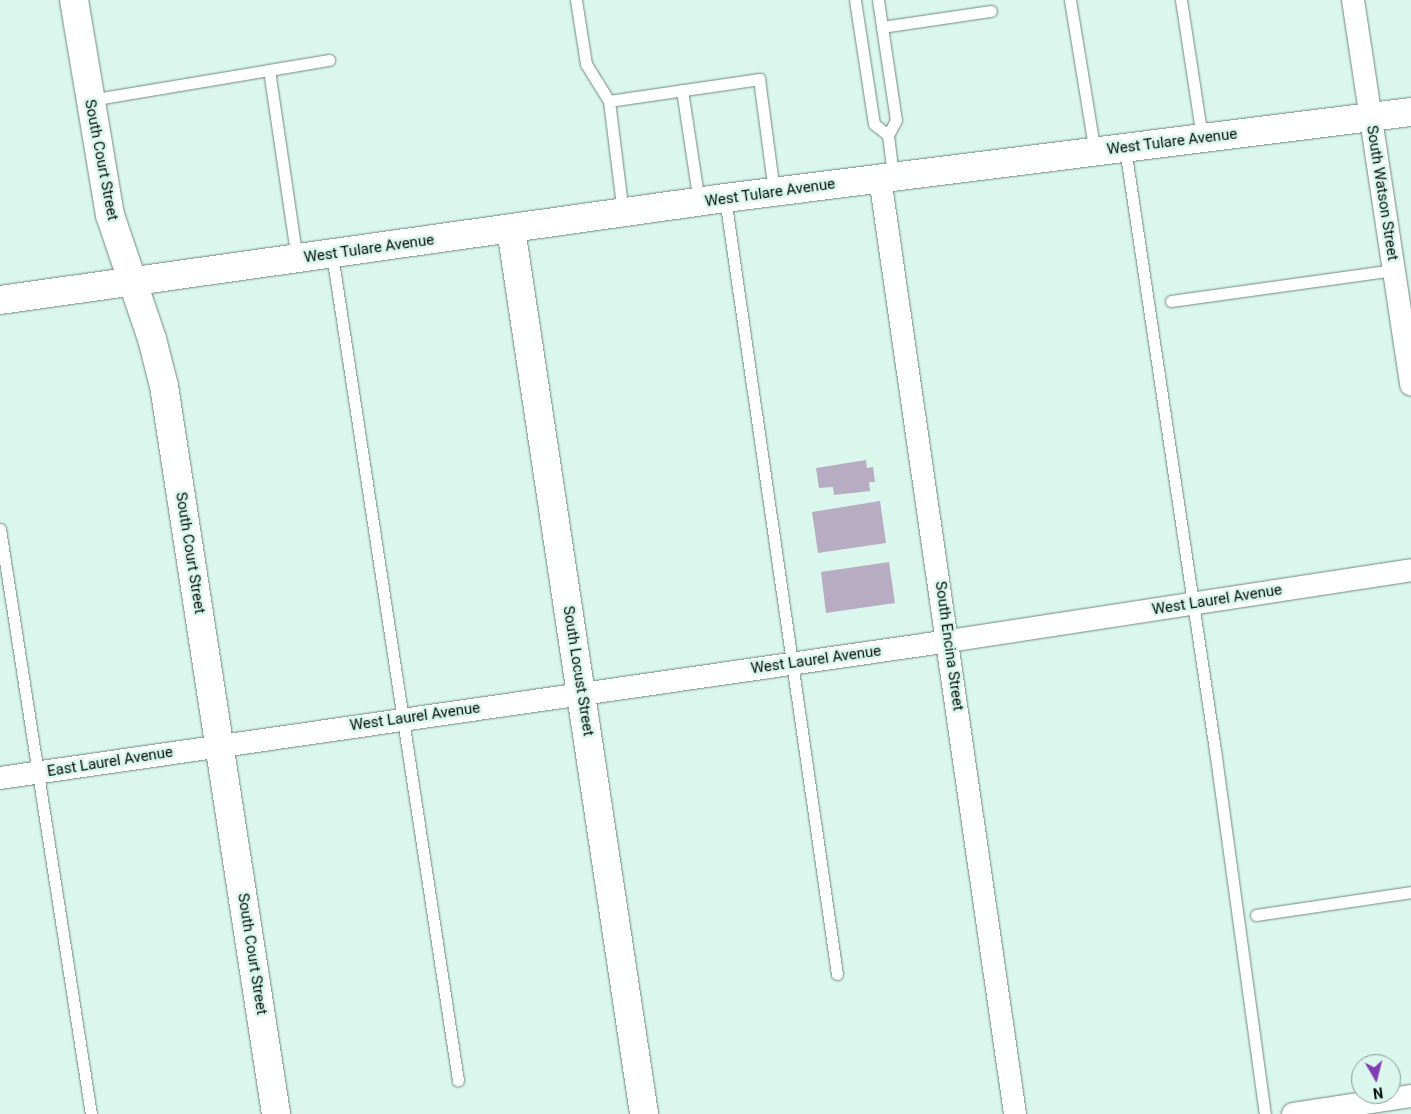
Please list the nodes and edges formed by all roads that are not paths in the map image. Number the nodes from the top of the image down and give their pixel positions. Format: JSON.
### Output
{"nodes":[{"id":1,"x":74,"y":0,"type":"edge"},
{"id":2,"x":576,"y":0,"type":"edge"},
{"id":3,"x":855,"y":0,"type":"edge"},
{"id":4,"x":878,"y":0,"type":"edge"},
{"id":5,"x":1070,"y":0,"type":"edge"},
{"id":6,"x":1181,"y":0,"type":"edge"},
{"id":7,"x":1353,"y":0,"type":"edge"},
{"id":8,"x":991,"y":11,"type":"dead end"},
{"id":9,"x":882,"y":27,"type":"junction"},
{"id":10,"x":329,"y":60,"type":"dead end"},
{"id":11,"x":269,"y":70,"type":"junction"},
{"id":12,"x":682,"y":90,"type":"junction"},
{"id":13,"x":90,"y":100,"type":"junction"},
{"id":14,"x":609,"y":101,"type":"junction"},
{"id":15,"x":1411,"y":112,"type":"edge"},
{"id":16,"x":1370,"y":117,"type":"junction"},
{"id":17,"x":888,"y":135,"type":"junction"},
{"id":18,"x":1202,"y":138,"type":"junction"},
{"id":19,"x":1124,"y":148,"type":"junction"},
{"id":20,"x":1095,"y":152,"type":"junction"},
{"id":21,"x":886,"y":177,"type":"junction"},
{"id":22,"x":774,"y":192,"type":"junction"},
{"id":23,"x":725,"y":198,"type":"junction"},
{"id":24,"x":699,"y":202,"type":"junction"},
{"id":25,"x":623,"y":213,"type":"junction"},
{"id":26,"x":511,"y":228,"type":"junction"},
{"id":27,"x":332,"y":254,"type":"junction"},
{"id":28,"x":297,"y":259,"type":"junction"},
{"id":29,"x":1394,"y":270,"type":"junction"},
{"id":30,"x":129,"y":280,"type":"junction"},
{"id":31,"x":0,"y":300,"type":"edge"},
{"id":32,"x":1170,"y":301,"type":"dead end"},
{"id":33,"x":1411,"y":385,"type":"edge"},
{"id":34,"x":0,"y":529,"type":"edge"},
{"id":35,"x":1411,"y":570,"type":"edge"},
{"id":36,"x":1192,"y":604,"type":"junction"},
{"id":37,"x":949,"y":641,"type":"junction"},
{"id":38,"x":794,"y":664,"type":"junction"},
{"id":39,"x":581,"y":694,"type":"junction"},
{"id":40,"x":404,"y":719,"type":"junction"},
{"id":41,"x":221,"y":745,"type":"junction"},
{"id":42,"x":37,"y":773,"type":"junction"},
{"id":43,"x":0,"y":778,"type":"edge"},
{"id":44,"x":1411,"y":892,"type":"edge"},
{"id":45,"x":1256,"y":915,"type":"dead end"},
{"id":46,"x":837,"y":974,"type":"dead end"},
{"id":47,"x":458,"y":1080,"type":"dead end"},
{"id":48,"x":1411,"y":1096,"type":"edge"},
{"id":49,"x":91,"y":1114,"type":"edge"},
{"id":50,"x":276,"y":1114,"type":"edge"},
{"id":51,"x":644,"y":1114,"type":"edge"},
{"id":52,"x":1015,"y":1114,"type":"edge"},
{"id":53,"x":1265,"y":1114,"type":"edge"},
{"id":54,"x":1293,"y":1114,"type":"edge"}],
"edges":[{"from":1,"to":13,"type":"street","name":"South Court Street"},
{"from":2,"to":14,"type":"lane"},
{"from":3,"to":17,"type":"lane"},
{"from":4,"to":9,"type":"lane"},
{"from":5,"to":20,"type":"lane"},
{"from":6,"to":18,"type":"lane"},
{"from":7,"to":16,"type":"street","name":"South Watson Street"},
{"from":8,"to":9,"type":"lane"},
{"from":9,"to":17,"type":"lane"},
{"from":10,"to":11,"type":"lane"},
{"from":11,"to":13,"type":"lane"},
{"from":11,"to":28,"type":"lane"},
{"from":12,"to":14,"type":"lane"},
{"from":12,"to":22,"type":"lane"},
{"from":12,"to":24,"type":"lane"},
{"from":13,"to":30,"type":"street","name":"South Court Street"},
{"from":14,"to":25,"type":"lane"},
{"from":15,"to":16,"type":"street","name":"West Tulare Avenue"},
{"from":16,"to":18,"type":"street","name":"West Tulare Avenue"},
{"from":16,"to":29,"type":"street","name":"South Watson Street"},
{"from":17,"to":21,"type":"lane"},
{"from":18,"to":19,"type":"street","name":"West Tulare Avenue"},
{"from":19,"to":20,"type":"street","name":"West Tulare Avenue"},
{"from":19,"to":36,"type":"lane"},
{"from":20,"to":21,"type":"street","name":"West Tulare Avenue"},
{"from":21,"to":22,"type":"street","name":"West Tulare Avenue"},
{"from":21,"to":37,"type":"street","name":"South Encina Street"},
{"from":22,"to":23,"type":"street","name":"West Tulare Avenue"},
{"from":23,"to":24,"type":"street","name":"West Tulare Avenue"},
{"from":23,"to":38,"type":"lane"},
{"from":24,"to":25,"type":"street","name":"West Tulare Avenue"},
{"from":25,"to":26,"type":"street","name":"West Tulare Avenue"},
{"from":26,"to":27,"type":"street","name":"West Tulare Avenue"},
{"from":26,"to":39,"type":"street","name":"South Locust Street"},
{"from":27,"to":28,"type":"street","name":"West Tulare Avenue"},
{"from":27,"to":40,"type":"lane"},
{"from":28,"to":30,"type":"street","name":"West Tulare Avenue"},
{"from":29,"to":32,"type":"lane"},
{"from":29,"to":33,"type":"street","name":"South Watson Street"},
{"from":30,"to":31,"type":"street","name":"West Tulare Avenue"},
{"from":30,"to":41,"type":"street","name":"South Court Street"},
{"from":34,"to":42,"type":"lane"},
{"from":35,"to":36,"type":"street","name":"West Laurel Avenue"},
{"from":36,"to":37,"type":"street","name":"West Laurel Avenue"},
{"from":36,"to":53,"type":"lane"},
{"from":37,"to":38,"type":"street","name":"West Laurel Avenue"},
{"from":37,"to":52,"type":"street","name":"South Encina Street"},
{"from":38,"to":39,"type":"street","name":"West Laurel Avenue"},
{"from":38,"to":46,"type":"lane"},
{"from":39,"to":40,"type":"street","name":"West Laurel Avenue"},
{"from":39,"to":51,"type":"street","name":"South Locust Street"},
{"from":40,"to":41,"type":"street","name":"West Laurel Avenue"},
{"from":40,"to":47,"type":"lane"},
{"from":41,"to":42,"type":"street","name":"East Laurel Avenue"},
{"from":41,"to":50,"type":"street","name":"South Court Street"},
{"from":42,"to":43,"type":"street","name":"East Laurel Avenue"},
{"from":42,"to":49,"type":"lane"},
{"from":44,"to":45,"type":"lane"},
{"from":48,"to":54,"type":"street"}]}
